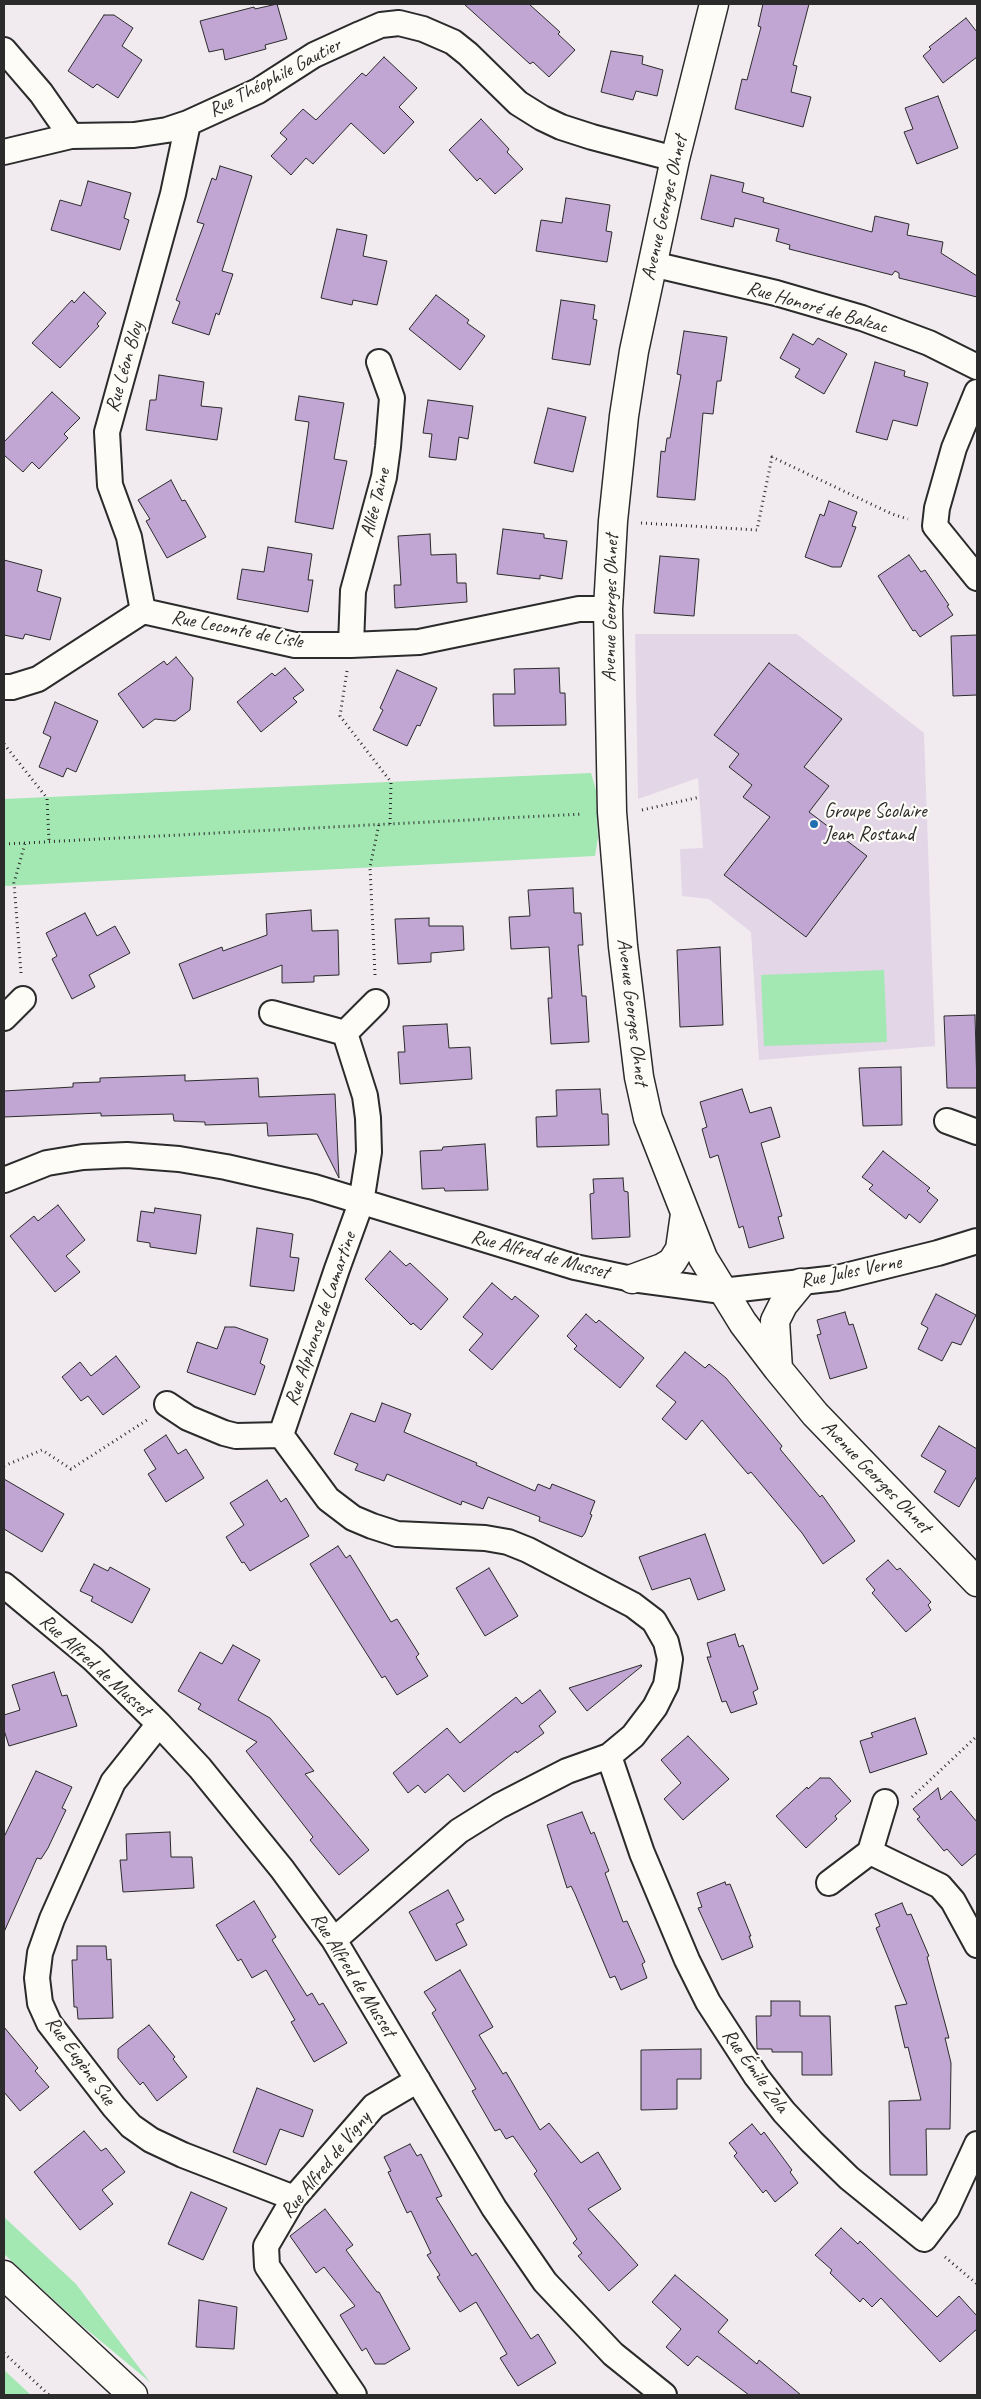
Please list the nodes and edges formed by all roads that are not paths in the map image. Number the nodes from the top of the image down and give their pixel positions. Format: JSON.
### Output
{"nodes":[{"id":1,"x":714,"y":4,"type":"edge"},
{"id":2,"x":399,"y":13,"type":"edge"},
{"id":3,"x":4,"y":50,"type":"edge"},
{"id":4,"x":188,"y":123,"type":"junction"},
{"id":5,"x":71,"y":136,"type":"junction"},
{"id":6,"x":4,"y":152,"type":"edge"},
{"id":7,"x":675,"y":159,"type":"junction"},
{"id":8,"x":652,"y":264,"type":"junction"},
{"id":9,"x":378,"y":362,"type":"dead end"},
{"id":10,"x":977,"y":367,"type":"edge"},
{"id":11,"x":977,"y":392,"type":"edge"},
{"id":12,"x":977,"y":578,"type":"edge"},
{"id":13,"x":608,"y":609,"type":"junction"},
{"id":14,"x":143,"y":611,"type":"junction"},
{"id":15,"x":351,"y":645,"type":"junction"},
{"id":16,"x":4,"y":687,"type":"edge"},
{"id":17,"x":23,"y":999,"type":"road end"},
{"id":18,"x":376,"y":1002,"type":"road end"},
{"id":19,"x":272,"y":1012,"type":"dead end"},
{"id":20,"x":4,"y":1018,"type":"edge"},
{"id":21,"x":345,"y":1033,"type":"junction"},
{"id":22,"x":947,"y":1121,"type":"dead end"},
{"id":23,"x":977,"y":1132,"type":"edge"},
{"id":24,"x":4,"y":1180,"type":"edge"},
{"id":25,"x":361,"y":1203,"type":"junction"},
{"id":26,"x":684,"y":1214,"type":"junction"},
{"id":27,"x":977,"y":1241,"type":"edge"},
{"id":28,"x":632,"y":1279,"type":"junction"},
{"id":29,"x":801,"y":1283,"type":"junction"},
{"id":30,"x":722,"y":1291,"type":"junction"},
{"id":31,"x":778,"y":1369,"type":"junction"},
{"id":32,"x":167,"y":1404,"type":"road end"},
{"id":33,"x":282,"y":1435,"type":"junction"},
{"id":34,"x":977,"y":1582,"type":"edge"},
{"id":35,"x":4,"y":1586,"type":"edge"},
{"id":36,"x":159,"y":1724,"type":"junction"},
{"id":37,"x":609,"y":1756,"type":"junction"},
{"id":38,"x":885,"y":1802,"type":"road end"},
{"id":39,"x":870,"y":1852,"type":"junction"},
{"id":40,"x":829,"y":1883,"type":"dead end"},
{"id":41,"x":334,"y":1940,"type":"junction"},
{"id":42,"x":977,"y":1945,"type":"edge"},
{"id":43,"x":418,"y":2080,"type":"junction"},
{"id":44,"x":977,"y":2144,"type":"edge"},
{"id":45,"x":294,"y":2198,"type":"junction"},
{"id":46,"x":4,"y":2275,"type":"edge"},
{"id":47,"x":4,"y":2301,"type":"edge"},
{"id":48,"x":106,"y":2395,"type":"edge"},
{"id":49,"x":133,"y":2395,"type":"edge"},
{"id":50,"x":354,"y":2395,"type":"edge"},
{"id":51,"x":664,"y":2395,"type":"edge"}],
"edges":[{"from":1,"to":7,"type":"street","name":"Avenue Georges Ohnet"},
{"from":2,"to":4,"type":"street","name":"Rue Théophile Gautier"},
{"from":2,"to":7,"type":"street","name":"Rue Théophile Gautier"},
{"from":3,"to":5,"type":"street"},
{"from":4,"to":5,"type":"street","name":"Rue Théophile Gautier"},
{"from":4,"to":14,"type":"street","name":"Rue Léon Bloy"},
{"from":5,"to":6,"type":"street","name":"Rue Théophile Gautier"},
{"from":7,"to":8,"type":"street","name":"Avenue Georges Ohnet"},
{"from":8,"to":10,"type":"street","name":"Rue Honoré de Balzac"},
{"from":8,"to":13,"type":"street","name":"Avenue Georges Ohnet"},
{"from":9,"to":15,"type":"street","name":"Allée Taine"},
{"from":11,"to":12,"type":"street"},
{"from":13,"to":15,"type":"street","name":"Rue Leconte de Lisle"},
{"from":13,"to":26,"type":"street","name":"Avenue Georges Ohnet"},
{"from":14,"to":15,"type":"street","name":"Rue Leconte de Lisle"},
{"from":14,"to":16,"type":"street","name":"Rue Leconte de Lisle"},
{"from":17,"to":20,"type":"street"},
{"from":18,"to":21,"type":"street"},
{"from":19,"to":21,"type":"street"},
{"from":21,"to":25,"type":"street"},
{"from":22,"to":23,"type":"street"},
{"from":24,"to":25,"type":"street","name":"Rue Alfred de Musset"},
{"from":25,"to":28,"type":"street","name":"Rue Alfred de Musset"},
{"from":25,"to":33,"type":"street","name":"Rue Alphonse de Lamartine"},
{"from":26,"to":28,"type":"street","name":"Avenue Georges Ohnet"},
{"from":26,"to":30,"type":"street","name":"Avenue Georges Ohnet"},
{"from":27,"to":29,"type":"street","name":"Rue Jules Verne"},
{"from":28,"to":30,"type":"street","name":"Rue Alfred de Musset"},
{"from":29,"to":30,"type":"street","name":"Rue Jules Verne"},
{"from":29,"to":31,"type":"street"},
{"from":30,"to":31,"type":"street","name":"Avenue Georges Ohnet"},
{"from":31,"to":34,"type":"street","name":"Avenue Georges Ohnet"},
{"from":32,"to":33,"type":"street"},
{"from":33,"to":37,"type":"street"},
{"from":35,"to":36,"type":"street","name":"Rue Alfred de Musset"},
{"from":36,"to":41,"type":"street","name":"Rue Alfred de Musset"},
{"from":36,"to":45,"type":"street","name":"Rue Eugène Sue"},
{"from":37,"to":41,"type":"street"},
{"from":37,"to":44,"type":"street","name":"Rue Émile Zola"},
{"from":38,"to":39,"type":"street"},
{"from":39,"to":40,"type":"street"},
{"from":39,"to":42,"type":"street"},
{"from":41,"to":43,"type":"street","name":"Rue Alfred de Musset"},
{"from":43,"to":45,"type":"street","name":"Rue Alfred de Vigny"},
{"from":43,"to":51,"type":"street","name":"Rue Alfred de Musset"},
{"from":45,"to":50,"type":"street","name":"Rue Alfred de Vigny"},
{"from":46,"to":49,"type":"street"},
{"from":47,"to":48,"type":"street"}]}
